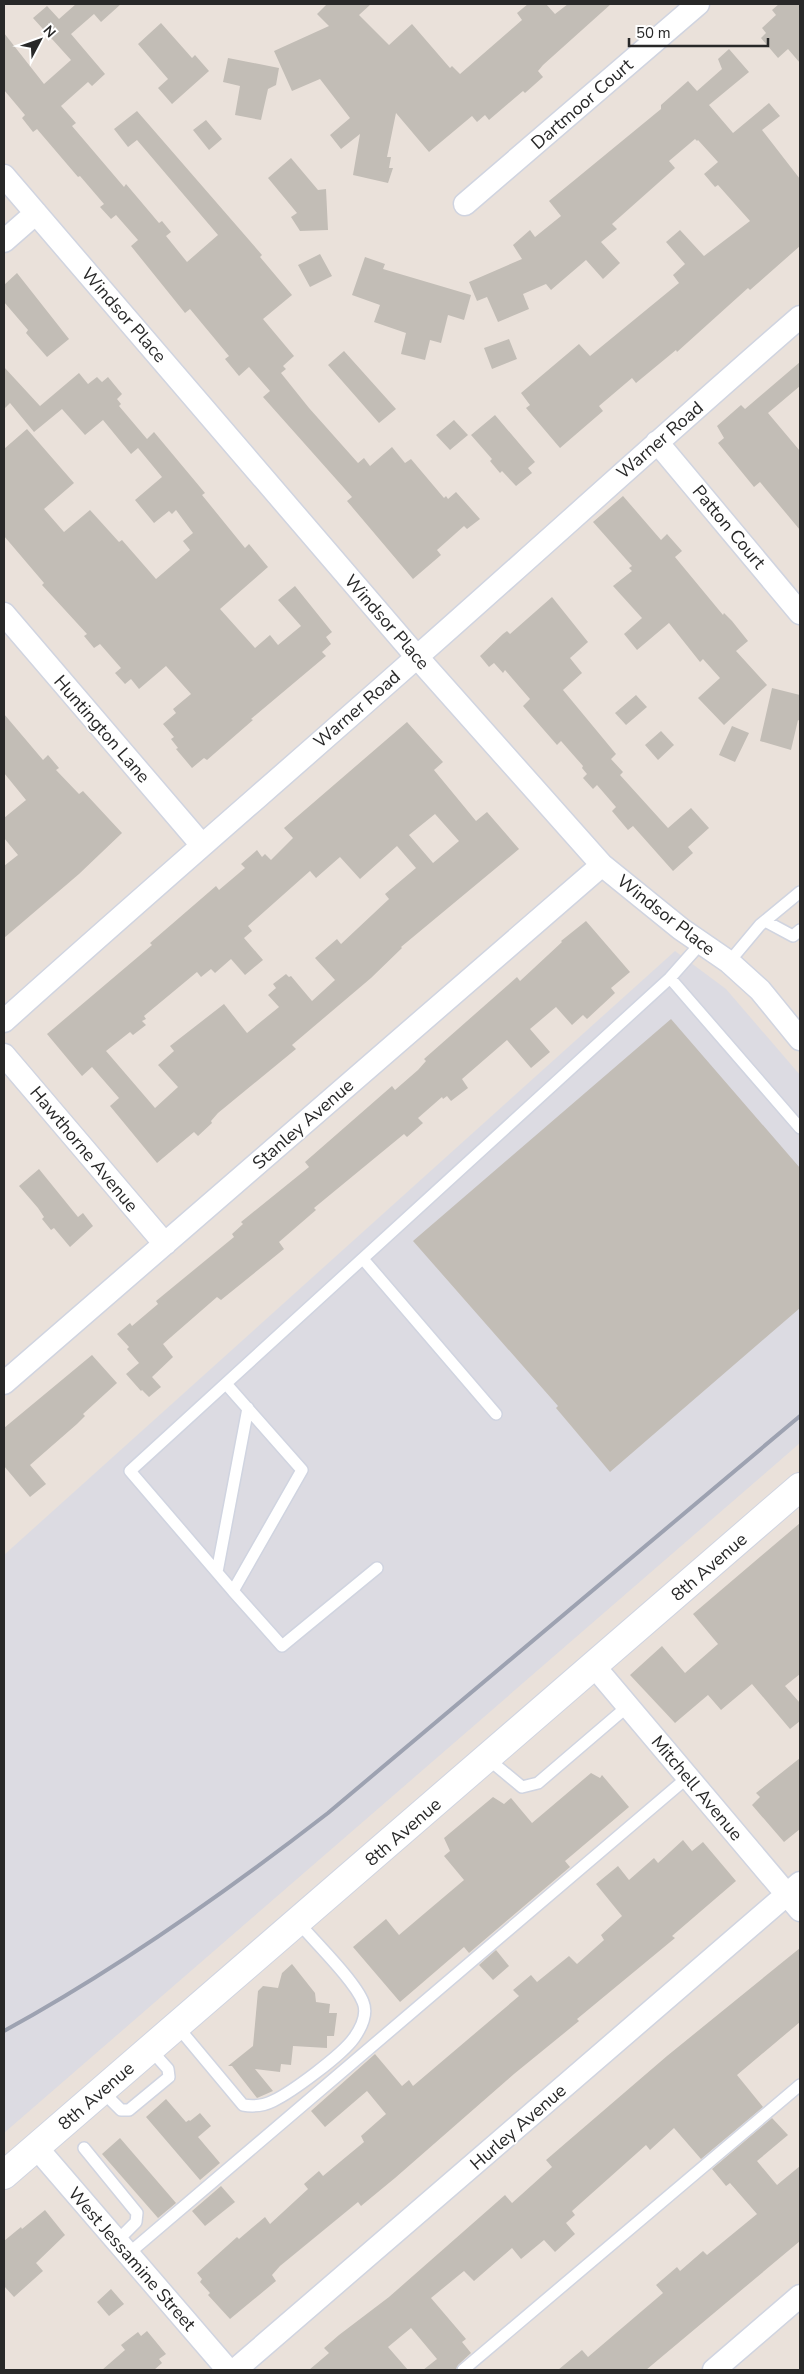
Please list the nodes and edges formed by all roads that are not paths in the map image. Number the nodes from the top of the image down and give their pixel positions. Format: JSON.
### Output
{"nodes":[{"id":1,"x":698,"y":4,"type":"edge"},
{"id":2,"x":4,"y":176,"type":"edge"},
{"id":3,"x":466,"y":204,"type":"dead end"},
{"id":4,"x":36,"y":213,"type":"junction"},
{"id":5,"x":4,"y":241,"type":"edge"},
{"id":6,"x":800,"y":318,"type":"edge"},
{"id":7,"x":657,"y":442,"type":"junction"},
{"id":8,"x":800,"y":613,"type":"edge"},
{"id":9,"x":4,"y":614,"type":"edge"},
{"id":10,"x":417,"y":657,"type":"junction"},
{"id":11,"x":201,"y":844,"type":"junction"},
{"id":12,"x":602,"y":865,"type":"junction"},
{"id":13,"x":800,"y":892,"type":"edge"},
{"id":14,"x":765,"y":921,"type":"junction"},
{"id":15,"x":800,"y":930,"type":"edge"},
{"id":16,"x":702,"y":942,"type":"junction"},
{"id":17,"x":728,"y":962,"type":"junction"},
{"id":18,"x":670,"y":978,"type":"junction"},
{"id":19,"x":4,"y":1021,"type":"edge"},
{"id":20,"x":800,"y":1039,"type":"edge"},
{"id":21,"x":4,"y":1055,"type":"edge"},
{"id":22,"x":800,"y":1128,"type":"edge"},
{"id":23,"x":165,"y":1244,"type":"junction"},
{"id":24,"x":363,"y":1259,"type":"junction"},
{"id":25,"x":4,"y":1383,"type":"edge"},
{"id":26,"x":227,"y":1385,"type":"junction"},
{"id":27,"x":248,"y":1408,"type":"junction"},
{"id":28,"x":496,"y":1414,"type":"dead end"},
{"id":29,"x":800,"y":1487,"type":"edge"},
{"id":30,"x":377,"y":1568,"type":"dead end"},
{"id":31,"x":217,"y":1572,"type":"junction"},
{"id":32,"x":233,"y":1590,"type":"junction"},
{"id":33,"x":594,"y":1666,"type":"junction"},
{"id":34,"x":628,"y":1706,"type":"junction"},
{"id":35,"x":488,"y":1758,"type":"junction"},
{"id":36,"x":688,"y":1776,"type":"junction"},
{"id":37,"x":796,"y":1896,"type":"edge"},
{"id":38,"x":298,"y":1922,"type":"junction"},
{"id":39,"x":177,"y":2026,"type":"junction"},
{"id":40,"x":800,"y":2085,"type":"edge"},
{"id":41,"x":36,"y":2147,"type":"junction"},
{"id":42,"x":84,"y":2148,"type":"dead end"},
{"id":43,"x":4,"y":2175,"type":"edge"},
{"id":44,"x":122,"y":2248,"type":"junction"},
{"id":45,"x":800,"y":2296,"type":"edge"},
{"id":46,"x":228,"y":2370,"type":"edge"},
{"id":47,"x":235,"y":2370,"type":"edge"},
{"id":48,"x":463,"y":2370,"type":"edge"},
{"id":49,"x":714,"y":2370,"type":"edge"}],
"edges":[{"from":1,"to":3,"type":"street","name":"Dartmoor Court"},
{"from":2,"to":4,"type":"street","name":"Windsor Place"},
{"from":4,"to":5,"type":"street"},
{"from":4,"to":10,"type":"street","name":"Windsor Place"},
{"from":6,"to":7,"type":"street","name":"Warner Road"},
{"from":7,"to":8,"type":"street","name":"Patton Court"},
{"from":7,"to":10,"type":"street","name":"Warner Road"},
{"from":9,"to":11,"type":"street","name":"Huntington Lane"},
{"from":10,"to":11,"type":"street","name":"Warner Road"},
{"from":10,"to":12,"type":"street","name":"Windsor Place"},
{"from":11,"to":19,"type":"street","name":"Warner Road"},
{"from":12,"to":16,"type":"street","name":"Windsor Place"},
{"from":12,"to":23,"type":"street","name":"Stanley Avenue"},
{"from":13,"to":14,"type":"lane"},
{"from":14,"to":15,"type":"lane"},
{"from":14,"to":17,"type":"lane"},
{"from":16,"to":17,"type":"street","name":"Windsor Place"},
{"from":16,"to":18,"type":"lane"},
{"from":17,"to":20,"type":"street","name":"Windsor Place"},
{"from":18,"to":22,"type":"lane"},
{"from":18,"to":24,"type":"lane"},
{"from":21,"to":23,"type":"street","name":"Hawthorne Avenue"},
{"from":23,"to":25,"type":"street","name":"Stanley Avenue"},
{"from":24,"to":26,"type":"lane"},
{"from":24,"to":28,"type":"lane"},
{"from":26,"to":27,"type":"lane"},
{"from":26,"to":31,"type":"lane"},
{"from":27,"to":31,"type":"lane"},
{"from":27,"to":32,"type":"lane"},
{"from":29,"to":33,"type":"main road","name":"8th Avenue"},
{"from":30,"to":32,"type":"lane"},
{"from":31,"to":32,"type":"lane"},
{"from":33,"to":34,"type":"street","name":"Mitchell Avenue"},
{"from":33,"to":35,"type":"main road","name":"8th Avenue"},
{"from":34,"to":35,"type":"lane"},
{"from":34,"to":36,"type":"street","name":"Mitchell Avenue"},
{"from":35,"to":38,"type":"main road","name":"8th Avenue"},
{"from":36,"to":37,"type":"street","name":"Mitchell Avenue"},
{"from":36,"to":44,"type":"lane"},
{"from":37,"to":47,"type":"street","name":"Hurley Avenue"},
{"from":38,"to":39,"type":"main road","name":"8th Avenue"},
{"from":38,"to":39,"type":"lane"},
{"from":39,"to":41,"type":"main road","name":"8th Avenue"},
{"from":40,"to":48,"type":"lane"},
{"from":41,"to":43,"type":"main road","name":"8th Avenue"},
{"from":41,"to":44,"type":"street","name":"West Jessamine Street"},
{"from":42,"to":44,"type":"lane"},
{"from":44,"to":46,"type":"street","name":"West Jessamine Street"},
{"from":45,"to":49,"type":"street"}]}
